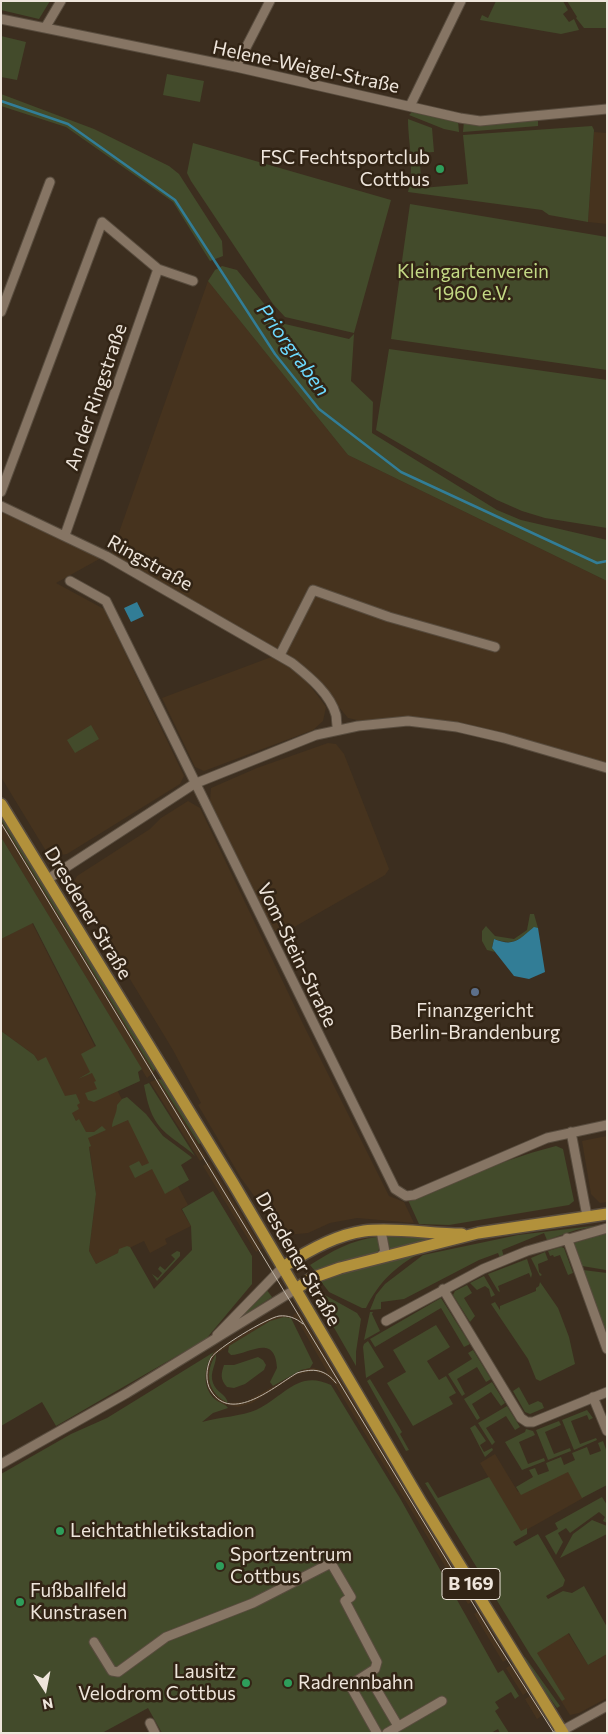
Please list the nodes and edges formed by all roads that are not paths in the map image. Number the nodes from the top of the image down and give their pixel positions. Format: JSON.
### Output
{"nodes":[{"id":1,"x":61,"y":1,"type":"edge"},
{"id":2,"x":270,"y":1,"type":"edge"},
{"id":3,"x":461,"y":1,"type":"edge"},
{"id":4,"x":1,"y":19,"type":"edge"},
{"id":5,"x":45,"y":28,"type":"junction"},
{"id":6,"x":236,"y":67,"type":"junction"},
{"id":7,"x":410,"y":106,"type":"junction"},
{"id":8,"x":607,"y":110,"type":"edge"},
{"id":9,"x":50,"y":182,"type":"dead end"},
{"id":10,"x":158,"y":269,"type":"junction"},
{"id":11,"x":193,"y":281,"type":"dead end"},
{"id":12,"x":1,"y":312,"type":"edge"},
{"id":13,"x":1,"y":492,"type":"edge"},
{"id":14,"x":1,"y":506,"type":"edge"},
{"id":15,"x":65,"y":535,"type":"junction"},
{"id":16,"x":70,"y":581,"type":"dead end"},
{"id":17,"x":495,"y":647,"type":"dead end"},
{"id":18,"x":280,"y":655,"type":"junction"},
{"id":19,"x":341,"y":730,"type":"junction"},
{"id":20,"x":607,"y":768,"type":"edge"},
{"id":21,"x":194,"y":784,"type":"junction"},
{"id":22,"x":1,"y":804,"type":"edge"},
{"id":23,"x":48,"y":879,"type":"junction"},
{"id":24,"x":607,"y":1125,"type":"edge"},
{"id":25,"x":570,"y":1132,"type":"junction"},
{"id":26,"x":607,"y":1214,"type":"edge"},
{"id":27,"x":587,"y":1216,"type":"junction"},
{"id":28,"x":607,"y":1228,"type":"edge"},
{"id":29,"x":381,"y":1231,"type":"junction"},
{"id":30,"x":478,"y":1233,"type":"junction"},
{"id":31,"x":567,"y":1238,"type":"junction"},
{"id":32,"x":379,"y":1258,"type":"junction"},
{"id":33,"x":283,"y":1267,"type":"junction"},
{"id":34,"x":296,"y":1289,"type":"junction"},
{"id":35,"x":443,"y":1289,"type":"junction"},
{"id":36,"x":386,"y":1321,"type":"dead end"},
{"id":37,"x":207,"y":1345,"type":"junction"},
{"id":38,"x":607,"y":1349,"type":"edge"},
{"id":39,"x":607,"y":1392,"type":"edge"},
{"id":40,"x":593,"y":1397,"type":"junction"},
{"id":41,"x":607,"y":1431,"type":"edge"},
{"id":42,"x":1,"y":1464,"type":"edge"},
{"id":43,"x":94,"y":1642,"type":"dead end"},
{"id":44,"x":368,"y":1675,"type":"junction"},
{"id":45,"x":442,"y":1701,"type":"dead end"},
{"id":46,"x":607,"y":1706,"type":"edge"},
{"id":47,"x":150,"y":1723,"type":"dead end"},
{"id":48,"x":398,"y":1726,"type":"junction"},
{"id":49,"x":561,"y":1732,"type":"edge"},
{"id":50,"x":156,"y":1733,"type":"edge"},
{"id":51,"x":377,"y":1733,"type":"edge"},
{"id":52,"x":387,"y":1733,"type":"edge"}],
"edges":[{"from":1,"to":5,"type":"street"},
{"from":2,"to":6,"type":"street"},
{"from":3,"to":7,"type":"street"},
{"from":4,"to":5,"type":"street","name":"Helene-Weigel-Straße"},
{"from":5,"to":6,"type":"street","name":"Helene-Weigel-Straße"},
{"from":6,"to":7,"type":"street","name":"Helene-Weigel-Straße"},
{"from":7,"to":8,"type":"street","name":"Helene-Weigel-Straße"},
{"from":9,"to":12,"type":"street"},
{"from":10,"to":11,"type":"street"},
{"from":10,"to":13,"type":"street"},
{"from":10,"to":15,"type":"street","name":"An der Ringstraße"},
{"from":14,"to":15,"type":"street","name":"Ringstraße"},
{"from":15,"to":18,"type":"street","name":"Ringstraße"},
{"from":16,"to":21,"type":"street","name":"Vom-Stein-Straße"},
{"from":17,"to":18,"type":"street"},
{"from":18,"to":19,"type":"street","name":"Ringstraße"},
{"from":19,"to":20,"type":"street"},
{"from":19,"to":21,"type":"street"},
{"from":21,"to":23,"type":"street"},
{"from":21,"to":25,"type":"street","name":"Vom-Stein-Straße"},
{"from":22,"to":23,"type":"main road","name":"Dresdener Straße"},
{"from":23,"to":33,"type":"main road","name":"Dresdener Straße"},
{"from":24,"to":25,"type":"street","name":"Vom-Stein-Straße"},
{"from":25,"to":27,"type":"street"},
{"from":26,"to":27,"type":"main road"},
{"from":27,"to":30,"type":"main road"},
{"from":28,"to":31,"type":"street"},
{"from":29,"to":30,"type":"main road"},
{"from":29,"to":32,"type":"street"},
{"from":29,"to":33,"type":"main road"},
{"from":30,"to":32,"type":"main road"},
{"from":31,"to":35,"type":"street"},
{"from":31,"to":38,"type":"street"},
{"from":32,"to":34,"type":"main road"},
{"from":33,"to":34,"type":"main road","name":"Dresdener Straße","number":"B 169"},
{"from":33,"to":37,"type":"street"},
{"from":34,"to":37,"type":"street"},
{"from":34,"to":49,"type":"main road","name":"Dresdener Straße","number":"B 169"},
{"from":35,"to":36,"type":"street"},
{"from":35,"to":40,"type":"street"},
{"from":37,"to":42,"type":"street"},
{"from":39,"to":40,"type":"street"},
{"from":40,"to":41,"type":"street"},
{"from":43,"to":44,"type":"street"},
{"from":44,"to":48,"type":"street"},
{"from":44,"to":51,"type":"street"},
{"from":45,"to":48,"type":"street"},
{"from":46,"to":49,"type":"street"},
{"from":47,"to":50,"type":"street"},
{"from":48,"to":52,"type":"street"}]}
